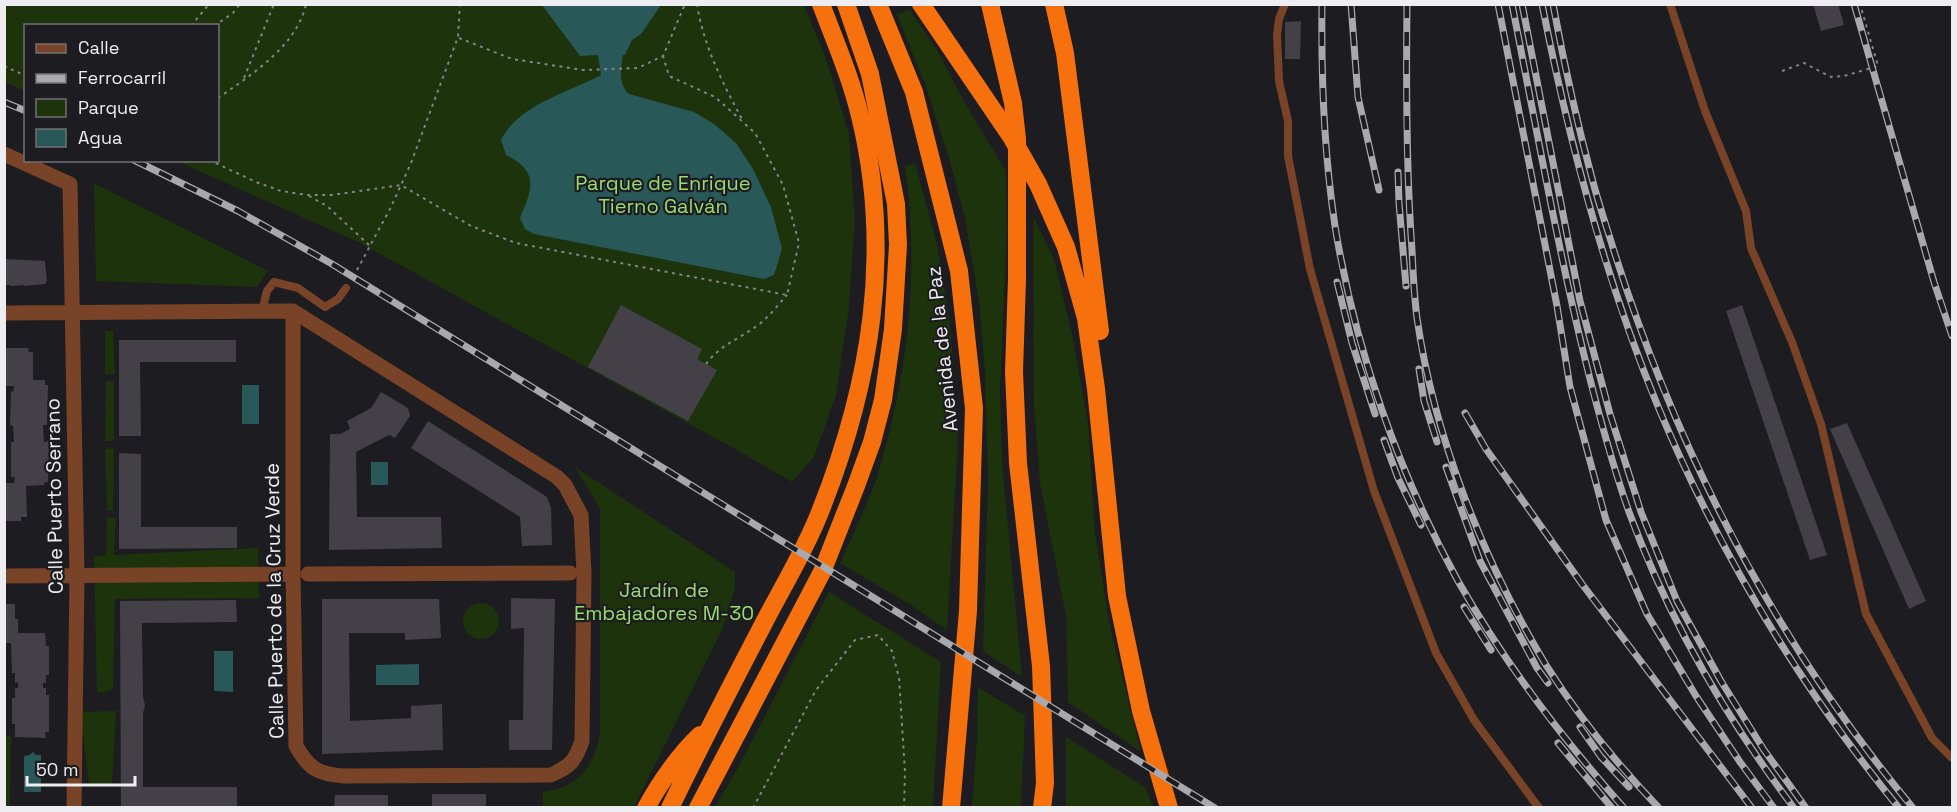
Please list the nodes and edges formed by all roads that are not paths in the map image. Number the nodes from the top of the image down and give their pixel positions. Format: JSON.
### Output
{"nodes":[{"id":1,"x":822,"y":4,"type":"edge"},
{"id":2,"x":846,"y":4,"type":"edge"},
{"id":3,"x":878,"y":4,"type":"edge"},
{"id":4,"x":921,"y":4,"type":"edge"},
{"id":5,"x":985,"y":4,"type":"edge"},
{"id":6,"x":990,"y":4,"type":"edge"},
{"id":7,"x":1054,"y":4,"type":"edge"},
{"id":8,"x":1284,"y":4,"type":"edge"},
{"id":9,"x":1670,"y":4,"type":"edge"},
{"id":10,"x":996,"y":28,"type":"junction"},
{"id":11,"x":4,"y":154,"type":"edge"},
{"id":12,"x":346,"y":288,"type":"dead end"},
{"id":13,"x":262,"y":311,"type":"junction"},
{"id":14,"x":293,"y":311,"type":"junction"},
{"id":15,"x":72,"y":312,"type":"junction"},
{"id":16,"x":4,"y":313,"type":"edge"},
{"id":17,"x":570,"y":573,"type":"dead end"},
{"id":18,"x":300,"y":574,"type":"junction"},
{"id":19,"x":4,"y":576,"type":"edge"},
{"id":20,"x":77,"y":576,"type":"junction"},
{"id":21,"x":1117,"y":596,"type":"junction"},
{"id":22,"x":712,"y":723,"type":"junction"},
{"id":23,"x":1953,"y":758,"type":"edge"},
{"id":24,"x":75,"y":807,"type":"edge"},
{"id":25,"x":645,"y":807,"type":"edge"},
{"id":26,"x":670,"y":807,"type":"edge"},
{"id":27,"x":698,"y":807,"type":"edge"},
{"id":28,"x":951,"y":807,"type":"edge"},
{"id":29,"x":1042,"y":807,"type":"edge"},
{"id":30,"x":1169,"y":807,"type":"edge"},
{"id":31,"x":1539,"y":807,"type":"edge"}],
"edges":[{"from":1,"to":22,"type":"highway"},
{"from":2,"to":27,"type":"highway"},
{"from":3,"to":28,"type":"highway","name":"Avenida de la Paz"},
{"from":4,"to":21,"type":"highway"},
{"from":5,"to":10,"type":"highway"},
{"from":6,"to":10,"type":"highway"},
{"from":7,"to":21,"type":"highway"},
{"from":8,"to":31,"type":"lane"},
{"from":9,"to":23,"type":"lane"},
{"from":10,"to":29,"type":"highway","bridge":true},
{"from":11,"to":15,"type":"street","name":"Calle Puerto Serrano"},
{"from":12,"to":13,"type":"lane"},
{"from":13,"to":14,"type":"street"},
{"from":13,"to":15,"type":"street"},
{"from":14,"to":18,"type":"street","name":"Calle Puerto de la Cruz Verde"},
{"from":14,"to":18,"type":"street","name":"Calle Puerto de la Cruz Verde"},
{"from":15,"to":16,"type":"street"},
{"from":15,"to":20,"type":"street","name":"Calle Puerto Serrano"},
{"from":17,"to":18,"type":"street"},
{"from":18,"to":20,"type":"street"},
{"from":19,"to":20,"type":"street"},
{"from":20,"to":24,"type":"street","name":"Calle Puerto Serrano"},
{"from":21,"to":30,"type":"highway"},
{"from":22,"to":25,"type":"highway"},
{"from":22,"to":26,"type":"highway"}]}
